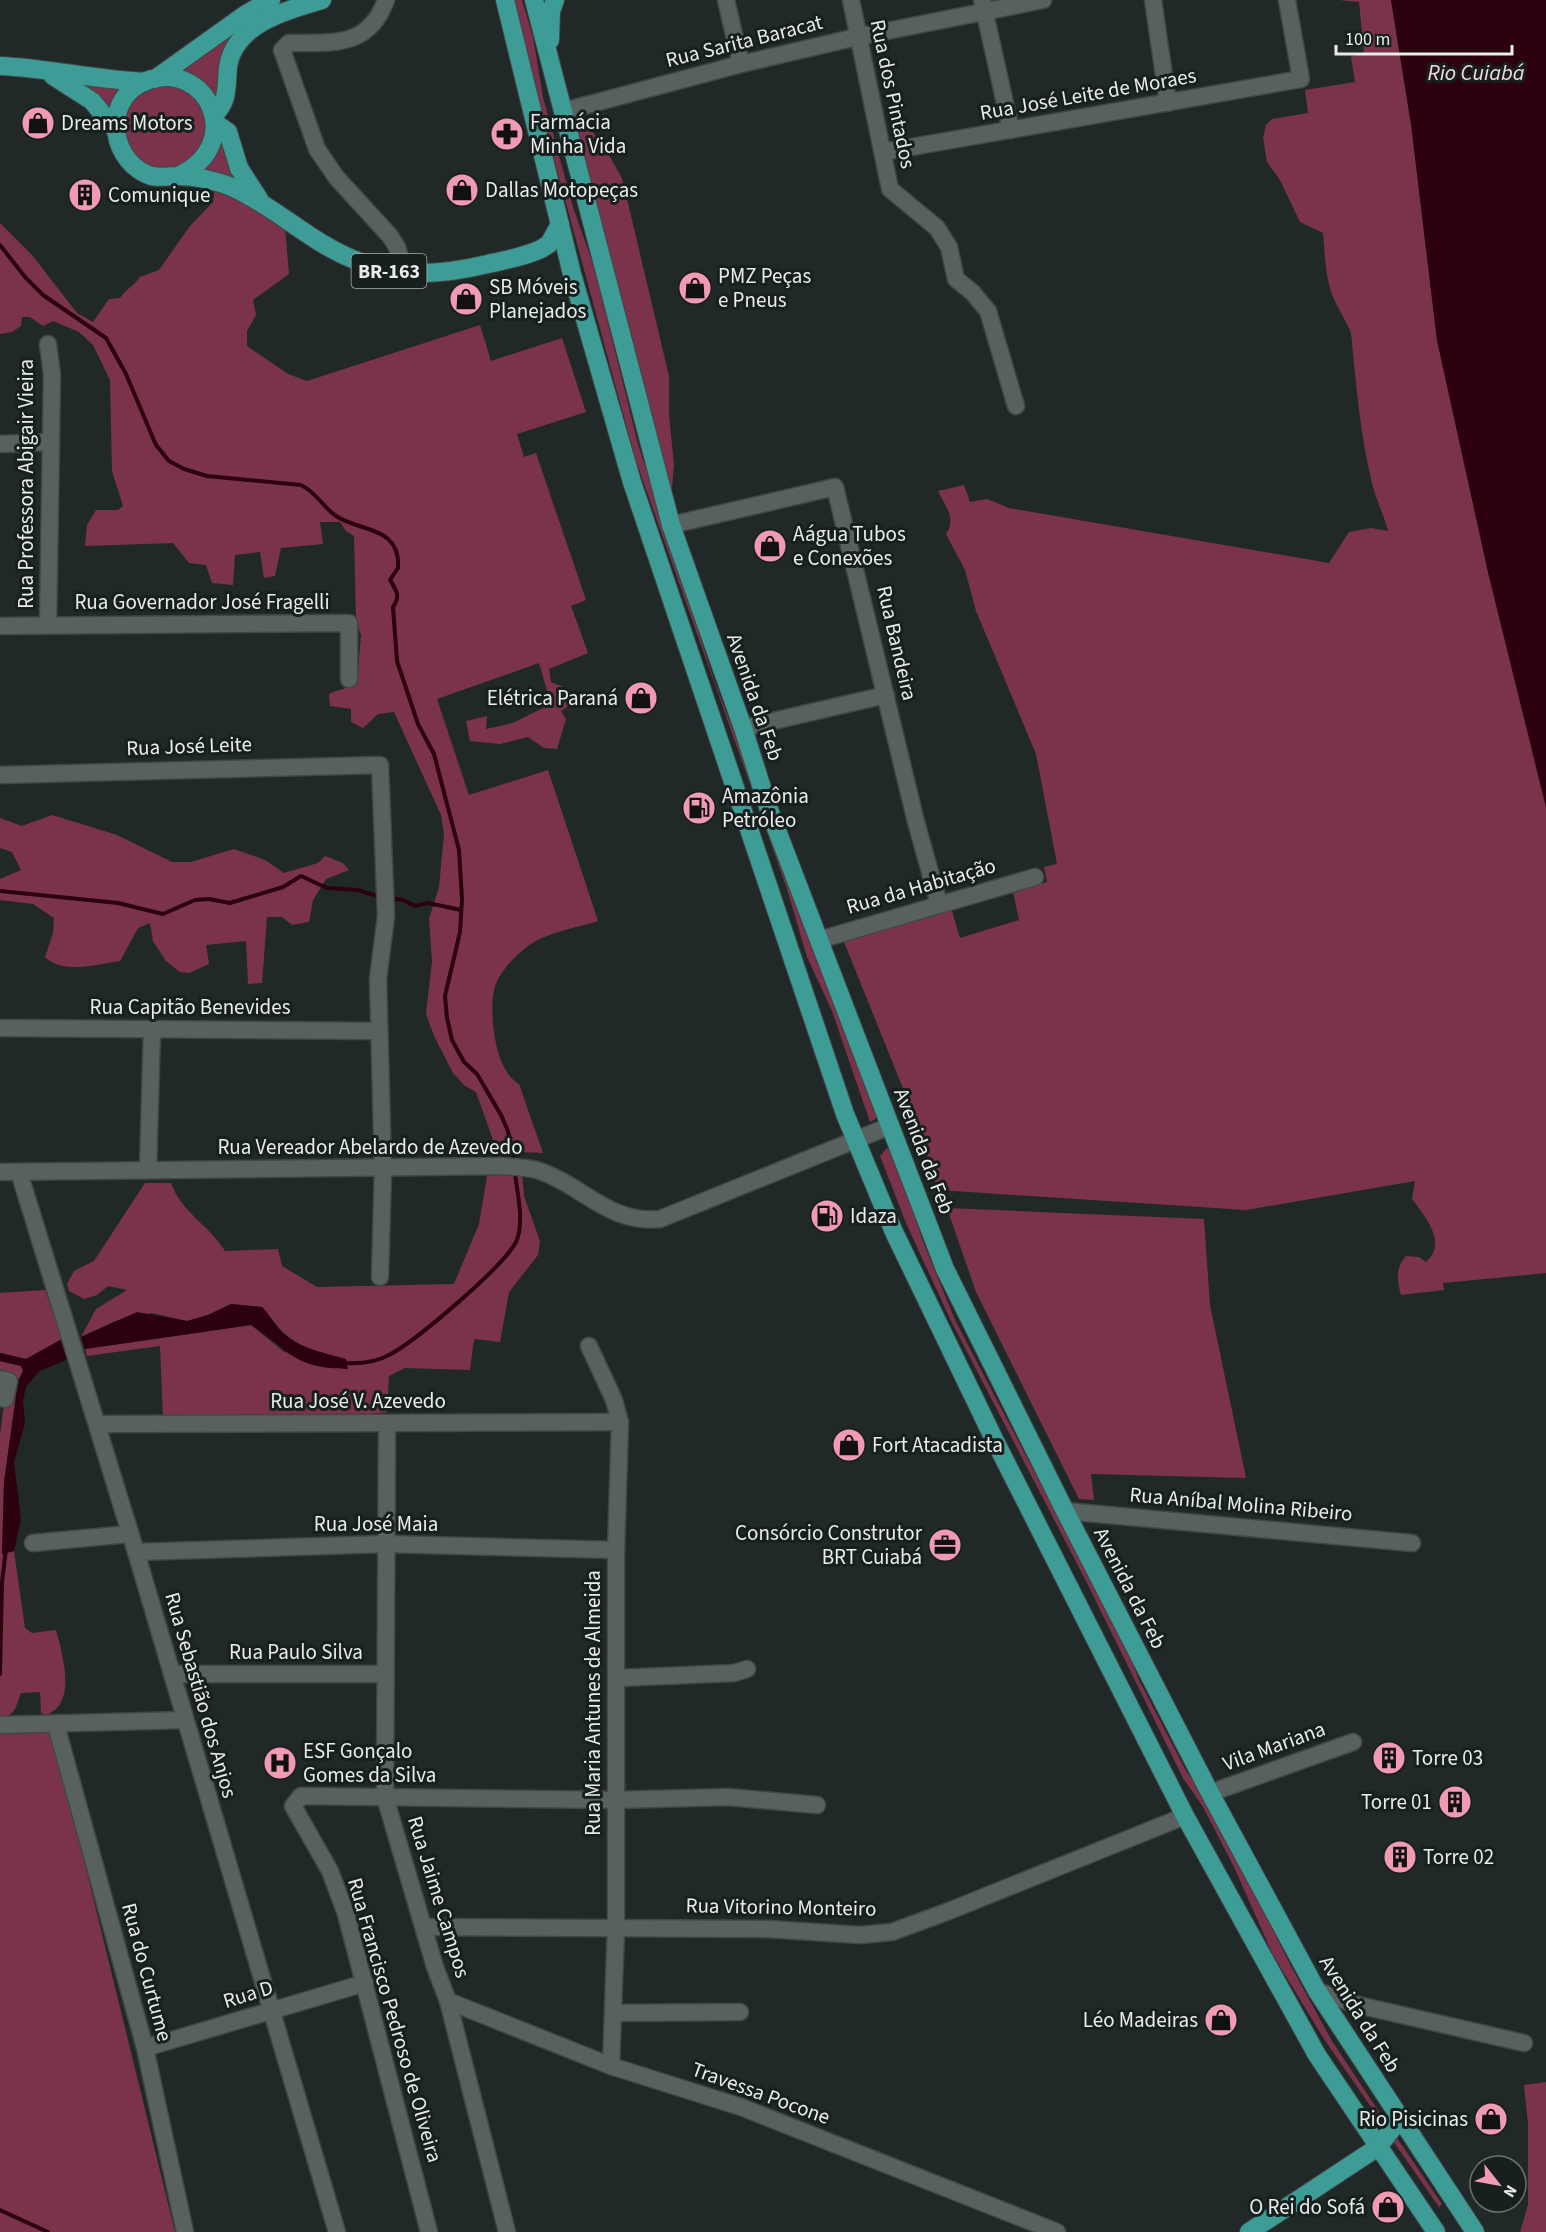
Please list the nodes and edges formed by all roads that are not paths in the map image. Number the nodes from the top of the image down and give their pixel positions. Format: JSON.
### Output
{"nodes":[{"id":1,"x":271,"y":0,"type":"edge"},
{"id":2,"x":322,"y":0,"type":"edge"},
{"id":3,"x":386,"y":0,"type":"edge"},
{"id":4,"x":505,"y":0,"type":"edge"},
{"id":5,"x":534,"y":0,"type":"edge"},
{"id":6,"x":548,"y":0,"type":"edge"},
{"id":7,"x":555,"y":0,"type":"edge"},
{"id":8,"x":726,"y":0,"type":"edge"},
{"id":9,"x":850,"y":0,"type":"edge"},
{"id":10,"x":1043,"y":0,"type":"edge"},
{"id":11,"x":1153,"y":0,"type":"edge"},
{"id":12,"x":1287,"y":0,"type":"edge"},
{"id":13,"x":983,"y":7,"type":"edge"},
{"id":14,"x":550,"y":27,"type":"junction"},
{"id":15,"x":858,"y":37,"type":"junction"},
{"id":16,"x":551,"y":59,"type":"junction"},
{"id":17,"x":741,"y":64,"type":"junction"},
{"id":18,"x":0,"y":66,"type":"edge"},
{"id":19,"x":39,"y":68,"type":"junction"},
{"id":20,"x":150,"y":80,"type":"junction"},
{"id":21,"x":1168,"y":102,"type":"junction"},
{"id":22,"x":564,"y":111,"type":"junction"},
{"id":23,"x":215,"y":119,"type":"junction"},
{"id":24,"x":115,"y":129,"type":"junction"},
{"id":25,"x":1011,"y":130,"type":"junction"},
{"id":26,"x":883,"y":152,"type":"junction"},
{"id":27,"x":178,"y":176,"type":"junction"},
{"id":28,"x":264,"y":206,"type":"junction"},
{"id":29,"x":560,"y":224,"type":"junction"},
{"id":30,"x":530,"y":254,"type":"junction"},
{"id":31,"x":405,"y":273,"type":"junction"},
{"id":32,"x":572,"y":274,"type":"junction"},
{"id":33,"x":48,"y":344,"type":"dead end"},
{"id":34,"x":1016,"y":406,"type":"dead end"},
{"id":35,"x":51,"y":442,"type":"junction"},
{"id":36,"x":0,"y":444,"type":"edge"},
{"id":37,"x":671,"y":525,"type":"junction"},
{"id":38,"x":48,"y":625,"type":"junction"},
{"id":39,"x":0,"y":626,"type":"edge"},
{"id":40,"x":349,"y":679,"type":"dead end"},
{"id":41,"x":886,"y":695,"type":"junction"},
{"id":42,"x":743,"y":728,"type":"junction"},
{"id":43,"x":0,"y":775,"type":"edge"},
{"id":44,"x":1035,"y":877,"type":"dead end"},
{"id":45,"x":939,"y":904,"type":"junction"},
{"id":46,"x":819,"y":940,"type":"junction"},
{"id":47,"x":0,"y":1028,"type":"edge"},
{"id":48,"x":152,"y":1030,"type":"junction"},
{"id":49,"x":379,"y":1031,"type":"junction"},
{"id":50,"x":890,"y":1126,"type":"junction"},
{"id":51,"x":855,"y":1139,"type":"junction"},
{"id":52,"x":383,"y":1169,"type":"junction"},
{"id":53,"x":148,"y":1170,"type":"junction"},
{"id":54,"x":0,"y":1172,"type":"edge"},
{"id":55,"x":19,"y":1172,"type":"junction"},
{"id":56,"x":380,"y":1277,"type":"dead end"},
{"id":57,"x":589,"y":1346,"type":"dead end"},
{"id":58,"x":0,"y":1379,"type":"edge"},
{"id":59,"x":5,"y":1399,"type":"dead end"},
{"id":60,"x":620,"y":1422,"type":"junction"},
{"id":61,"x":97,"y":1424,"type":"junction"},
{"id":62,"x":387,"y":1424,"type":"junction"},
{"id":63,"x":1065,"y":1511,"type":"junction"},
{"id":64,"x":129,"y":1534,"type":"junction"},
{"id":65,"x":33,"y":1543,"type":"dead end"},
{"id":66,"x":1412,"y":1543,"type":"dead end"},
{"id":67,"x":385,"y":1544,"type":"junction"},
{"id":68,"x":616,"y":1550,"type":"junction"},
{"id":69,"x":136,"y":1552,"type":"junction"},
{"id":70,"x":747,"y":1669,"type":"dead end"},
{"id":71,"x":172,"y":1674,"type":"junction"},
{"id":72,"x":384,"y":1674,"type":"junction"},
{"id":73,"x":618,"y":1678,"type":"junction"},
{"id":74,"x":184,"y":1720,"type":"junction"},
{"id":75,"x":2,"y":1725,"type":"edge"},
{"id":76,"x":56,"y":1725,"type":"junction"},
{"id":77,"x":1353,"y":1742,"type":"dead end"},
{"id":78,"x":1210,"y":1793,"type":"junction"},
{"id":79,"x":385,"y":1797,"type":"junction"},
{"id":80,"x":615,"y":1800,"type":"junction"},
{"id":81,"x":817,"y":1805,"type":"dead end"},
{"id":82,"x":1185,"y":1815,"type":"junction"},
{"id":83,"x":425,"y":1927,"type":"junction"},
{"id":84,"x":616,"y":1927,"type":"junction"},
{"id":85,"x":365,"y":1983,"type":"junction"},
{"id":86,"x":1317,"y":1991,"type":"junction"},
{"id":87,"x":448,"y":2001,"type":"junction"},
{"id":88,"x":1354,"y":2004,"type":"junction"},
{"id":89,"x":271,"y":2011,"type":"junction"},
{"id":90,"x":614,"y":2013,"type":"junction"},
{"id":91,"x":740,"y":2013,"type":"dead end"},
{"id":92,"x":1338,"y":2026,"type":"junction"},
{"id":93,"x":1524,"y":2043,"type":"dead end"},
{"id":94,"x":145,"y":2048,"type":"junction"},
{"id":95,"x":611,"y":2066,"type":"junction"},
{"id":96,"x":1399,"y":2120,"type":"junction"},
{"id":97,"x":1378,"y":2147,"type":"junction"},
{"id":98,"x":1431,"y":2228,"type":"edge"},
{"id":99,"x":185,"y":2232,"type":"edge"},
{"id":100,"x":338,"y":2232,"type":"edge"},
{"id":101,"x":429,"y":2232,"type":"edge"},
{"id":102,"x":507,"y":2232,"type":"edge"},
{"id":103,"x":1057,"y":2232,"type":"edge"},
{"id":104,"x":1249,"y":2232,"type":"edge"},
{"id":105,"x":1475,"y":2232,"type":"edge"}],
"edges":[{"from":1,"to":20,"type":"main road"},
{"from":2,"to":23,"type":"main road"},
{"from":3,"to":31,"type":"street"},
{"from":4,"to":29,"type":"main road"},
{"from":5,"to":16,"type":"main road","name":"Avenida da Feb"},
{"from":6,"to":14,"type":"main road"},
{"from":7,"to":14,"type":"main road"},
{"from":8,"to":17,"type":"street"},
{"from":9,"to":15,"type":"street","name":"Rua dos Pintados"},
{"from":10,"to":13,"type":"street","name":"Rua Sarita Baracat"},
{"from":11,"to":21,"type":"street"},
{"from":12,"to":21,"type":"street","name":"Rua José Leite de Moraes"},
{"from":13,"to":15,"type":"street","name":"Rua Sarita Baracat"},
{"from":13,"to":25,"type":"street"},
{"from":14,"to":16,"type":"main road"},
{"from":15,"to":17,"type":"street","name":"Rua Sarita Baracat"},
{"from":15,"to":26,"type":"street","name":"Rua dos Pintados"},
{"from":16,"to":22,"type":"main road","name":"Avenida da Feb"},
{"from":17,"to":22,"type":"street","name":"Rua Sarita Baracat"},
{"from":18,"to":19,"type":"main road"},
{"from":19,"to":20,"type":"main road"},
{"from":19,"to":24,"type":"main road"},
{"from":20,"to":23,"type":"main road","number":"BR-163"},
{"from":20,"to":24,"type":"main road"},
{"from":21,"to":25,"type":"street","name":"Rua José Leite de Moraes"},
{"from":22,"to":37,"type":"main road","name":"Avenida da Feb"},
{"from":23,"to":27,"type":"main road"},
{"from":23,"to":28,"type":"main road","number":"BR-163"},
{"from":24,"to":27,"type":"main road","number":"BR-163"},
{"from":25,"to":26,"type":"street","name":"Rua José Leite de Moraes"},
{"from":26,"to":34,"type":"street","name":"Rua dos Pintados"},
{"from":27,"to":28,"type":"main road","number":"BR-163"},
{"from":28,"to":31,"type":"main road","number":"BR-163"},
{"from":29,"to":30,"type":"main road","number":"BR-163"},
{"from":29,"to":32,"type":"main road"},
{"from":30,"to":31,"type":"main road","number":"BR-163"},
{"from":30,"to":32,"type":"main road"},
{"from":32,"to":51,"type":"main road"},
{"from":33,"to":35,"type":"street","name":"Rua Professora Abigair Vieira"},
{"from":35,"to":36,"type":"street"},
{"from":35,"to":38,"type":"street","name":"Rua Professora Abigair Vieira"},
{"from":37,"to":41,"type":"street","name":"Rua Bandeira"},
{"from":37,"to":42,"type":"main road","name":"Avenida da Feb"},
{"from":38,"to":39,"type":"street","name":"Rua Governador José Fragelli"},
{"from":38,"to":40,"type":"street","name":"Rua Governador José Fragelli"},
{"from":41,"to":42,"type":"street"},
{"from":41,"to":45,"type":"street","name":"Rua Bandeira"},
{"from":42,"to":46,"type":"main road","name":"Avenida da Feb"},
{"from":43,"to":49,"type":"street","name":"Rua José Leite"},
{"from":44,"to":45,"type":"street","name":"Rua da Habitação"},
{"from":45,"to":46,"type":"street","name":"Rua da Habitação"},
{"from":46,"to":50,"type":"main road","name":"Avenida da Feb"},
{"from":47,"to":48,"type":"street","name":"Rua Capitão Benevides"},
{"from":48,"to":49,"type":"street","name":"Rua Capitão Benevides"},
{"from":48,"to":53,"type":"street"},
{"from":49,"to":52,"type":"street"},
{"from":50,"to":51,"type":"street","name":"Rua Vereador Abelardo de Azevedo"},
{"from":50,"to":63,"type":"main road","name":"Avenida da Feb"},
{"from":51,"to":52,"type":"street","name":"Rua Vereador Abelardo de Azevedo"},
{"from":51,"to":82,"type":"main road"},
{"from":52,"to":53,"type":"street","name":"Rua Vereador Abelardo de Azevedo"},
{"from":52,"to":56,"type":"street"},
{"from":53,"to":55,"type":"street","name":"Rua Vereador Abelardo de Azevedo"},
{"from":54,"to":55,"type":"street","name":"Rua Vereador Abelardo de Azevedo"},
{"from":55,"to":61,"type":"street","name":"Rua Sebastião dos Anjos"},
{"from":57,"to":60,"type":"street","name":"Rua Maria Antunes de Almeida"},
{"from":58,"to":59,"type":"street"},
{"from":60,"to":62,"type":"street","name":"Rua José V. Azevedo"},
{"from":60,"to":68,"type":"street","name":"Rua Maria Antunes de Almeida"},
{"from":61,"to":62,"type":"street","name":"Rua José V. Azevedo"},
{"from":61,"to":64,"type":"street","name":"Rua Sebastião dos Anjos"},
{"from":62,"to":67,"type":"street","name":"Rua Jaime Campos"},
{"from":63,"to":66,"type":"street","name":"Rua Aníbal Molina Ribeiro"},
{"from":63,"to":78,"type":"main road","name":"Avenida da Feb"},
{"from":64,"to":65,"type":"street"},
{"from":64,"to":69,"type":"street","name":"Rua Sebastião dos Anjos"},
{"from":67,"to":68,"type":"street","name":"Rua José Maia"},
{"from":67,"to":69,"type":"street","name":"Rua José Maia"},
{"from":67,"to":72,"type":"street","name":"Rua Jaime Campos"},
{"from":68,"to":73,"type":"street","name":"Rua Maria Antunes de Almeida"},
{"from":69,"to":71,"type":"street","name":"Rua Sebastião dos Anjos"},
{"from":70,"to":73,"type":"street"},
{"from":71,"to":72,"type":"street","name":"Rua Paulo Silva"},
{"from":71,"to":74,"type":"street","name":"Rua Sebastião dos Anjos"},
{"from":72,"to":79,"type":"street","name":"Rua Jaime Campos"},
{"from":73,"to":80,"type":"street","name":"Rua Maria Antunes de Almeida"},
{"from":74,"to":76,"type":"street"},
{"from":74,"to":89,"type":"street","name":"Rua Sebastião dos Anjos"},
{"from":75,"to":76,"type":"street"},
{"from":76,"to":94,"type":"street","name":"Rua do Curtume"},
{"from":77,"to":78,"type":"street","name":"Vila Mariana"},
{"from":78,"to":86,"type":"main road","name":"Avenida da Feb"},
{"from":79,"to":80,"type":"street"},
{"from":79,"to":83,"type":"street","name":"Rua Jaime Campos"},
{"from":79,"to":85,"type":"street","name":"Rua Francisco Pedroso de Oliveira"},
{"from":80,"to":81,"type":"street"},
{"from":80,"to":84,"type":"street","name":"Rua Maria Antunes de Almeida"},
{"from":82,"to":84,"type":"street","name":"Rua Vitorino Monteiro"},
{"from":82,"to":97,"type":"main road"},
{"from":83,"to":84,"type":"street","name":"Rua Vitorino Monteiro"},
{"from":83,"to":87,"type":"street","name":"Rua Jaime Campos"},
{"from":84,"to":90,"type":"street","name":"Rua Maria Antunes de Almeida"},
{"from":85,"to":89,"type":"street","name":"Rua D"},
{"from":85,"to":101,"type":"street","name":"Rua Francisco Pedroso de Oliveira"},
{"from":86,"to":88,"type":"street"},
{"from":86,"to":92,"type":"main road","name":"Avenida da Feb"},
{"from":87,"to":95,"type":"street","name":"Travessa Pocone"},
{"from":87,"to":102,"type":"street","name":"Rua Jaime Campos"},
{"from":88,"to":92,"type":"street"},
{"from":88,"to":93,"type":"street"},
{"from":89,"to":94,"type":"street","name":"Rua D"},
{"from":89,"to":100,"type":"street","name":"Rua Sebastião dos Anjos"},
{"from":90,"to":91,"type":"street"},
{"from":90,"to":95,"type":"street","name":"Rua Maria Antunes de Almeida"},
{"from":92,"to":96,"type":"main road","name":"Avenida da Feb"},
{"from":94,"to":99,"type":"street","name":"Rua do Curtume"},
{"from":95,"to":103,"type":"street","name":"Travessa Pocone"},
{"from":96,"to":97,"type":"main road"},
{"from":96,"to":105,"type":"main road","name":"Avenida da Feb"},
{"from":97,"to":98,"type":"main road"},
{"from":97,"to":104,"type":"main road"}]}
